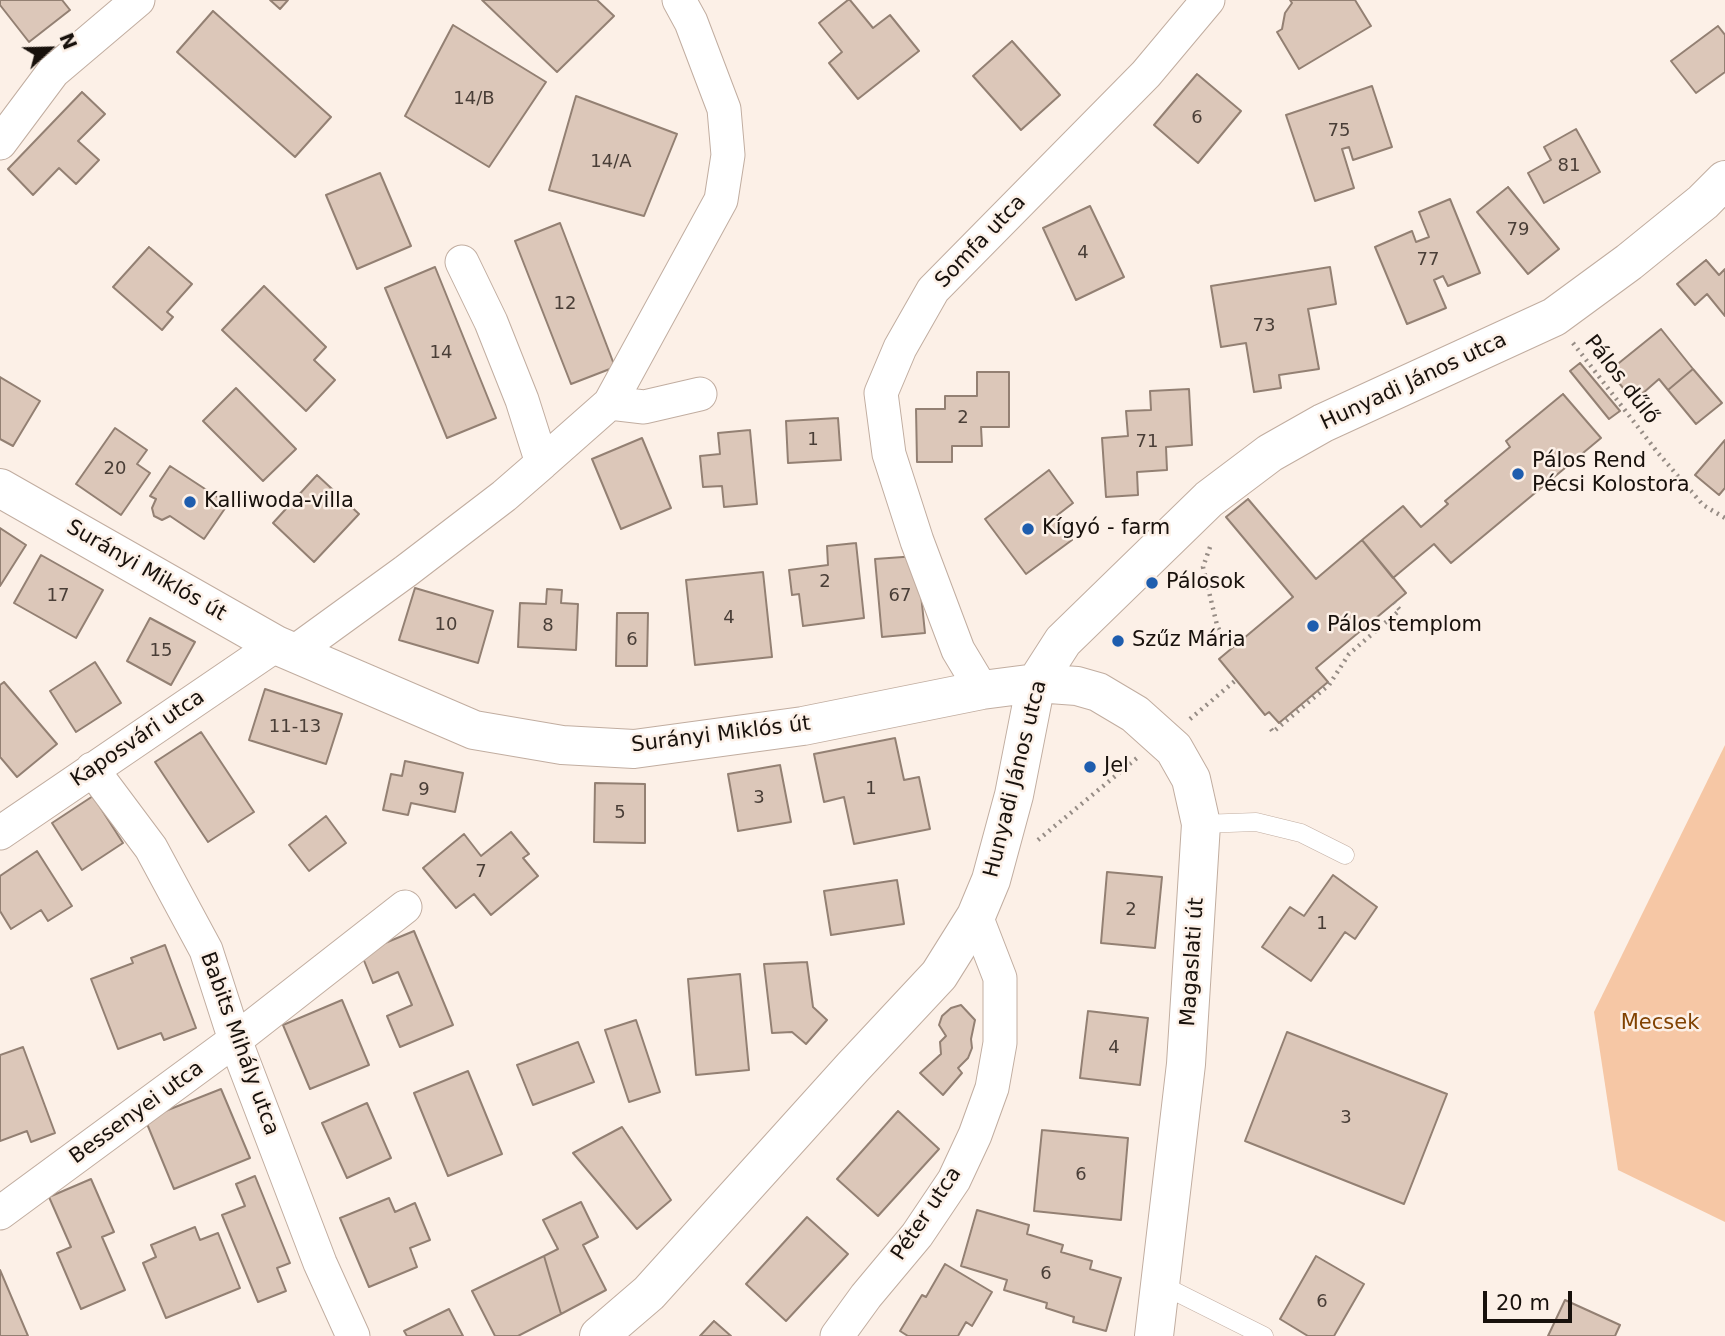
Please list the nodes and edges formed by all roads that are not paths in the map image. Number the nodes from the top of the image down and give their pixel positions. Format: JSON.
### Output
{"nodes":[{"id":1,"x":138,"y":0,"type":"edge"},
{"id":2,"x":679,"y":0,"type":"edge"},
{"id":3,"x":1208,"y":0,"type":"edge"},
{"id":4,"x":0,"y":143,"type":"edge"},
{"id":5,"x":1725,"y":180,"type":"edge"},
{"id":6,"x":461,"y":262,"type":"dead end"},
{"id":7,"x":700,"y":394,"type":"dead end"},
{"id":8,"x":610,"y":403,"type":"junction"},
{"id":9,"x":542,"y":463,"type":"junction"},
{"id":10,"x":0,"y":488,"type":"edge"},
{"id":11,"x":284,"y":649,"type":"junction"},
{"id":12,"x":1036,"y":683,"type":"junction"},
{"id":13,"x":982,"y":690,"type":"junction"},
{"id":14,"x":92,"y":769,"type":"junction"},
{"id":15,"x":1201,"y":824,"type":"junction"},
{"id":16,"x":0,"y":833,"type":"edge"},
{"id":17,"x":1345,"y":855,"type":"dead end"},
{"id":18,"x":405,"y":907,"type":"dead end"},
{"id":19,"x":976,"y":916,"type":"junction"},
{"id":20,"x":235,"y":1040,"type":"junction"},
{"id":21,"x":0,"y":1213,"type":"edge"},
{"id":22,"x":1160,"y":1284,"type":"junction"},
{"id":23,"x":353,"y":1336,"type":"edge"},
{"id":24,"x":598,"y":1336,"type":"edge"},
{"id":25,"x":837,"y":1336,"type":"edge"},
{"id":26,"x":1154,"y":1336,"type":"edge"},
{"id":27,"x":1264,"y":1336,"type":"edge"}],
"edges":[{"from":1,"to":4,"type":"street"},
{"from":2,"to":8,"type":"street"},
{"from":3,"to":13,"type":"street","name":"Somfa utca"},
{"from":5,"to":12,"type":"street","name":"Hunyadi János utca"},
{"from":6,"to":9,"type":"street"},
{"from":7,"to":8,"type":"street"},
{"from":8,"to":9,"type":"street"},
{"from":9,"to":11,"type":"street"},
{"from":10,"to":11,"type":"street","name":"Surányi Miklós út"},
{"from":11,"to":13,"type":"street","name":"Surányi Miklós út"},
{"from":11,"to":14,"type":"street","name":"Kaposvári utca"},
{"from":12,"to":13,"type":"street","name":"Surányi Miklós út"},
{"from":12,"to":15,"type":"street","name":"Magaslati út"},
{"from":12,"to":19,"type":"street","name":"Hunyadi János utca"},
{"from":14,"to":16,"type":"street","name":"Kaposvári utca"},
{"from":14,"to":20,"type":"street","name":"Babits Mihály utca"},
{"from":15,"to":17,"type":"lane"},
{"from":15,"to":22,"type":"street","name":"Magaslati út"},
{"from":18,"to":20,"type":"street","name":"Bessenyei utca"},
{"from":19,"to":24,"type":"street","name":"Hunyadi János utca"},
{"from":19,"to":25,"type":"street","name":"Péter utca"},
{"from":20,"to":21,"type":"street","name":"Bessenyei utca"},
{"from":20,"to":23,"type":"street","name":"Babits Mihály utca"},
{"from":22,"to":26,"type":"street","name":"Magaslati út"},
{"from":22,"to":27,"type":"lane"}]}
